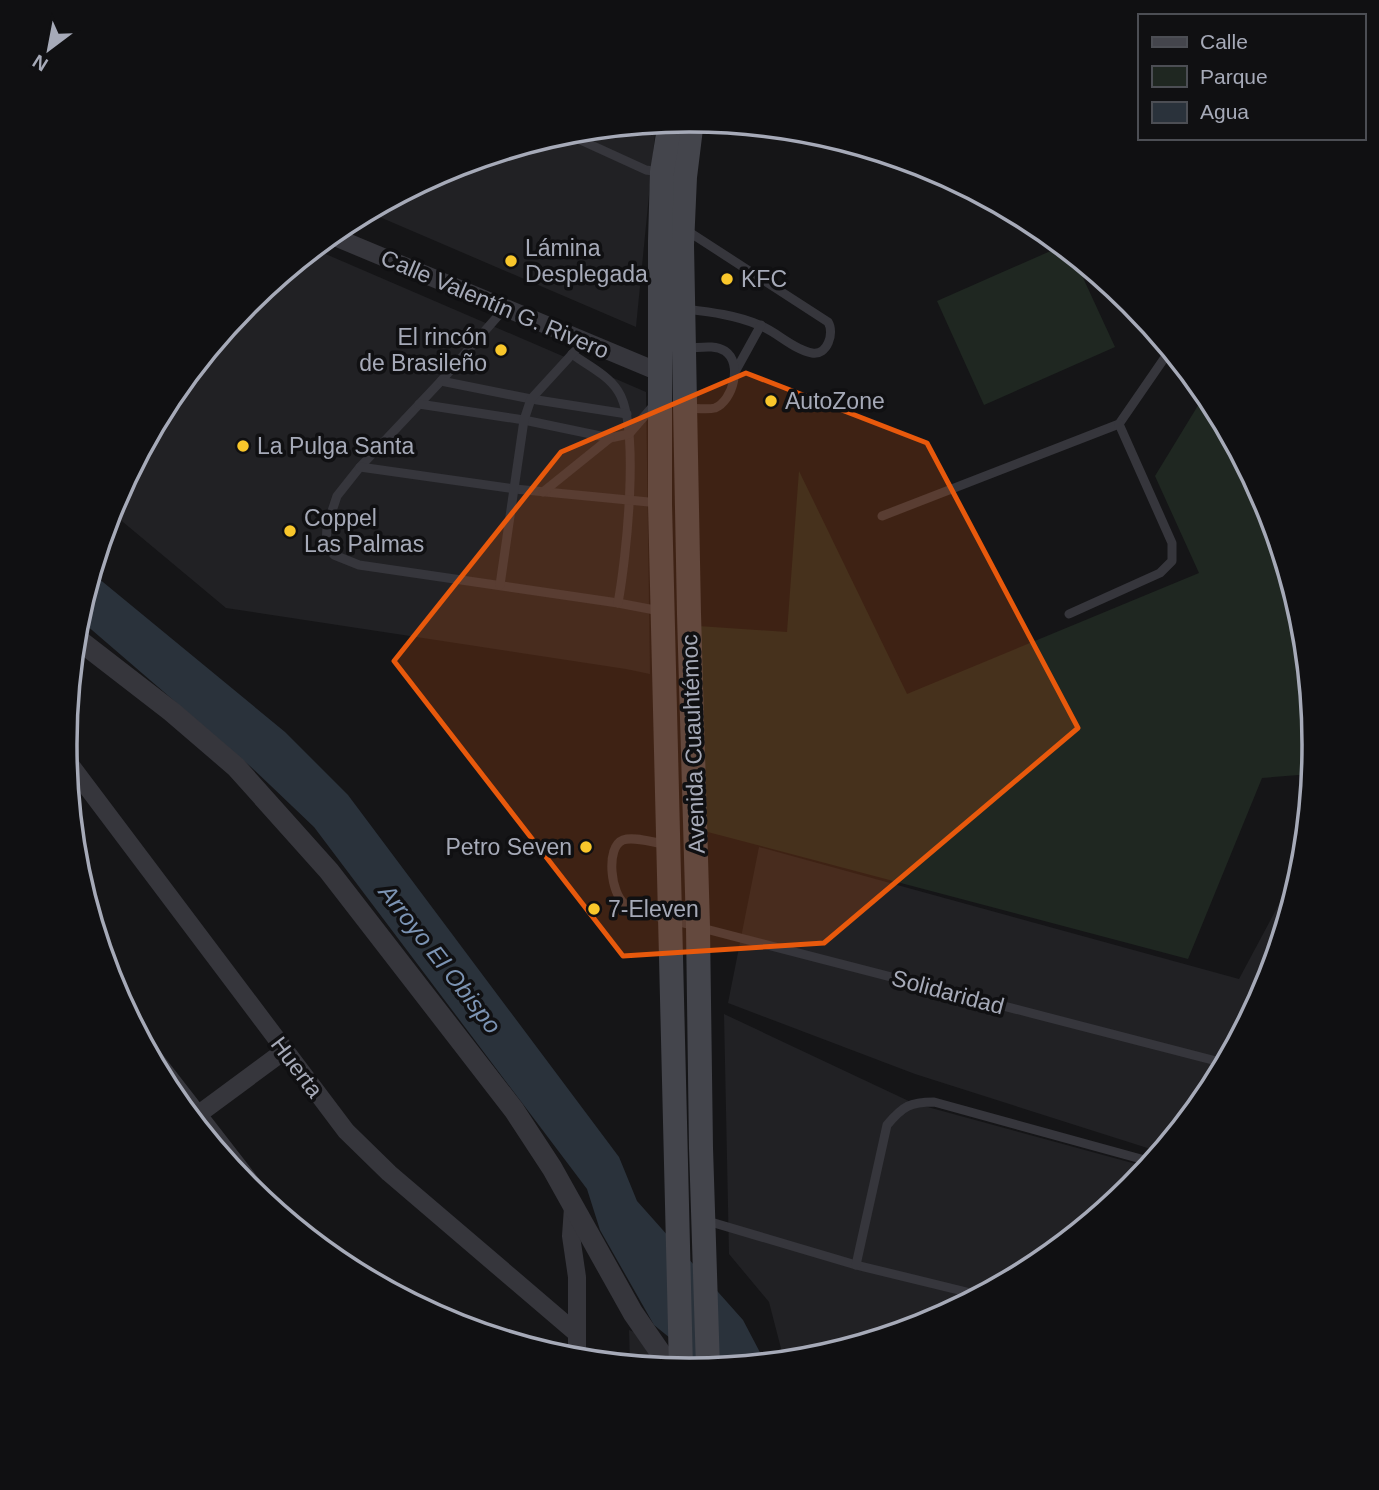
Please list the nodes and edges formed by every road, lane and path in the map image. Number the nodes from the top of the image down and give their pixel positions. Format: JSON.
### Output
{"nodes":[{"id":1,"x":680,"y":133,"type":"edge"},
{"id":2,"x":584,"y":142,"type":"edge"},
{"id":3,"x":673,"y":175,"type":"junction"},
{"id":4,"x":682,"y":228,"type":"junction"},
{"id":5,"x":343,"y":240,"type":"edge"},
{"id":6,"x":504,"y":309,"type":"junction"},
{"id":7,"x":683,"y":309,"type":"junction"},
{"id":8,"x":761,"y":325,"type":"junction"},
{"id":9,"x":578,"y":348,"type":"junction"},
{"id":10,"x":684,"y":348,"type":"junction"},
{"id":11,"x":1164,"y":359,"type":"edge"},
{"id":12,"x":659,"y":372,"type":"junction"},
{"id":13,"x":735,"y":372,"type":"junction"},
{"id":14,"x":441,"y":381,"type":"junction"},
{"id":15,"x":659,"y":398,"type":"junction"},
{"id":16,"x":531,"y":399,"type":"junction"},
{"id":17,"x":419,"y":404,"type":"junction"},
{"id":18,"x":685,"y":408,"type":"junction"},
{"id":19,"x":627,"y":414,"type":"junction"},
{"id":20,"x":524,"y":420,"type":"junction"},
{"id":21,"x":1119,"y":424,"type":"junction"},
{"id":22,"x":629,"y":434,"type":"junction"},
{"id":23,"x":686,"y":434,"type":"junction"},
{"id":24,"x":610,"y":438,"type":"junction"},
{"id":25,"x":360,"y":467,"type":"junction"},
{"id":26,"x":515,"y":489,"type":"junction"},
{"id":27,"x":543,"y":492,"type":"junction"},
{"id":28,"x":629,"y":500,"type":"junction"},
{"id":29,"x":660,"y":503,"type":"junction"},
{"id":30,"x":882,"y":516,"type":"dead end"},
{"id":31,"x":500,"y":585,"type":"junction"},
{"id":32,"x":618,"y":603,"type":"junction"},
{"id":33,"x":662,"y":611,"type":"junction"},
{"id":34,"x":1069,"y":614,"type":"dead end"},
{"id":35,"x":85,"y":646,"type":"edge"},
{"id":36,"x":78,"y":776,"type":"edge"},
{"id":37,"x":670,"y":845,"type":"junction"},
{"id":38,"x":671,"y":919,"type":"junction"},
{"id":39,"x":698,"y":927,"type":"junction"},
{"id":40,"x":284,"y":1051,"type":"junction"},
{"id":41,"x":1214,"y":1060,"type":"edge"},
{"id":42,"x":200,"y":1113,"type":"edge"},
{"id":43,"x":1141,"y":1159,"type":"edge"},
{"id":44,"x":679,"y":1221,"type":"junction"},
{"id":45,"x":704,"y":1227,"type":"junction"},
{"id":46,"x":578,"y":1234,"type":"junction"},
{"id":47,"x":856,"y":1265,"type":"junction"},
{"id":48,"x":965,"y":1292,"type":"edge"},
{"id":49,"x":575,"y":1332,"type":"junction"},
{"id":50,"x":576,"y":1347,"type":"edge"},
{"id":51,"x":670,"y":1357,"type":"edge"},
{"id":52,"x":678,"y":1357,"type":"edge"},
{"id":53,"x":708,"y":1357,"type":"edge"}],
"edges":[{"from":1,"to":3,"type":"main road","name":"Avenida Cuauhtémoc"},
{"from":2,"to":3,"type":"lane"},
{"from":3,"to":4,"type":"main road","name":"Avenida Cuauhtémoc"},
{"from":3,"to":12,"type":"main road","name":"Avenida Cuauhtémoc"},
{"from":4,"to":7,"type":"main road","name":"Avenida Cuauhtémoc"},
{"from":4,"to":8,"type":"lane"},
{"from":5,"to":6,"type":"street","name":"Calle Valentín G. Rivero"},
{"from":6,"to":9,"type":"street","name":"Calle Valentín G. Rivero"},
{"from":6,"to":14,"type":"lane"},
{"from":7,"to":8,"type":"lane"},
{"from":7,"to":10,"type":"main road","name":"Avenida Cuauhtémoc"},
{"from":7,"to":12,"type":"main road"},
{"from":8,"to":13,"type":"lane"},
{"from":9,"to":12,"type":"street","name":"Calle Valentín G. Rivero"},
{"from":9,"to":16,"type":"lane"},
{"from":9,"to":19,"type":"lane"},
{"from":10,"to":13,"type":"lane"},
{"from":10,"to":18,"type":"main road","name":"Avenida Cuauhtémoc"},
{"from":11,"to":21,"type":"lane"},
{"from":12,"to":15,"type":"main road","name":"Avenida Cuauhtémoc"},
{"from":12,"to":23,"type":"main road"},
{"from":13,"to":18,"type":"lane"},
{"from":14,"to":16,"type":"lane"},
{"from":14,"to":17,"type":"lane"},
{"from":15,"to":22,"type":"lane"},
{"from":15,"to":29,"type":"main road","name":"Avenida Cuauhtémoc"},
{"from":16,"to":19,"type":"lane"},
{"from":16,"to":20,"type":"lane"},
{"from":17,"to":20,"type":"lane"},
{"from":17,"to":25,"type":"lane"},
{"from":18,"to":23,"type":"main road","name":"Avenida Cuauhtémoc"},
{"from":19,"to":22,"type":"lane"},
{"from":20,"to":24,"type":"lane"},
{"from":20,"to":26,"type":"lane"},
{"from":21,"to":30,"type":"lane"},
{"from":21,"to":34,"type":"lane"},
{"from":22,"to":24,"type":"lane"},
{"from":22,"to":28,"type":"lane"},
{"from":23,"to":39,"type":"main road","name":"Avenida Cuauhtémoc"},
{"from":24,"to":27,"type":"lane"},
{"from":25,"to":26,"type":"lane"},
{"from":25,"to":31,"type":"lane"},
{"from":26,"to":27,"type":"lane"},
{"from":26,"to":31,"type":"lane"},
{"from":27,"to":28,"type":"lane"},
{"from":28,"to":29,"type":"lane"},
{"from":28,"to":32,"type":"lane"},
{"from":29,"to":33,"type":"main road","name":"Avenida Cuauhtémoc"},
{"from":31,"to":32,"type":"lane"},
{"from":32,"to":33,"type":"lane"},
{"from":33,"to":37,"type":"main road","name":"Avenida Cuauhtémoc"},
{"from":35,"to":46,"type":"street"},
{"from":36,"to":40,"type":"street","name":"Huerta"},
{"from":37,"to":38,"type":"main road","name":"Avenida Cuauhtémoc"},
{"from":37,"to":38,"type":"lane","name":"Solidaridad"},
{"from":38,"to":39,"type":"lane","name":"Solidaridad"},
{"from":38,"to":44,"type":"main road","name":"Avenida Cuauhtémoc"},
{"from":39,"to":41,"type":"lane","name":"Solidaridad"},
{"from":39,"to":45,"type":"main road","name":"Avenida Cuauhtémoc"},
{"from":40,"to":42,"type":"street"},
{"from":40,"to":49,"type":"street","name":"Huerta"},
{"from":43,"to":47,"type":"lane"},
{"from":44,"to":45,"type":"lane"},
{"from":44,"to":52,"type":"main road","name":"Avenida Cuauhtémoc"},
{"from":45,"to":47,"type":"lane"},
{"from":45,"to":53,"type":"main road","name":"Avenida Cuauhtémoc"},
{"from":46,"to":49,"type":"street"},
{"from":46,"to":51,"type":"street"},
{"from":47,"to":48,"type":"lane"},
{"from":49,"to":50,"type":"street"}]}
